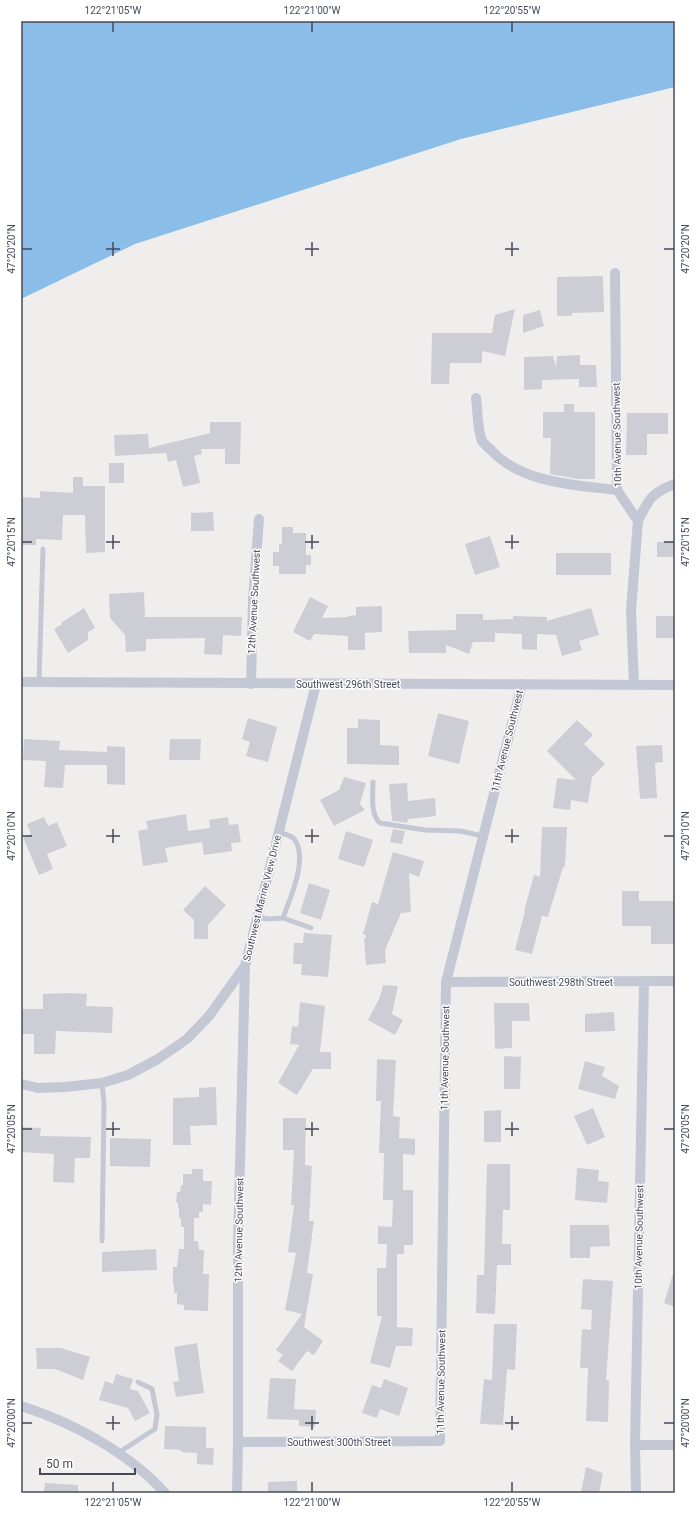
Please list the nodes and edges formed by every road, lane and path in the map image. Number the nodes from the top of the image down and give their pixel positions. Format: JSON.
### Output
{"nodes":[{"id":1,"x":615,"y":273,"type":"dead end"},
{"id":2,"x":476,"y":398,"type":"dead end"},
{"id":3,"x":675,"y":484,"type":"edge"},
{"id":4,"x":617,"y":490,"type":"junction"},
{"id":5,"x":259,"y":519,"type":"dead end"},
{"id":6,"x":638,"y":521,"type":"junction"},
{"id":7,"x":43,"y":549,"type":"dead end"},
{"id":8,"x":21,"y":682,"type":"edge"},
{"id":9,"x":40,"y":682,"type":"junction"},
{"id":10,"x":251,"y":684,"type":"junction"},
{"id":11,"x":316,"y":684,"type":"junction"},
{"id":12,"x":522,"y":684,"type":"junction"},
{"id":13,"x":634,"y":685,"type":"junction"},
{"id":14,"x":675,"y":685,"type":"edge"},
{"id":15,"x":373,"y":782,"type":"dead end"},
{"id":16,"x":278,"y":832,"type":"junction"},
{"id":17,"x":483,"y":836,"type":"junction"},
{"id":18,"x":257,"y":917,"type":"junction"},
{"id":19,"x":283,"y":918,"type":"junction"},
{"id":20,"x":311,"y":928,"type":"dead end"},
{"id":21,"x":244,"y":966,"type":"junction"},
{"id":22,"x":675,"y":981,"type":"edge"},
{"id":23,"x":446,"y":982,"type":"junction"},
{"id":24,"x":644,"y":982,"type":"junction"},
{"id":25,"x":102,"y":1083,"type":"junction"},
{"id":26,"x":21,"y":1084,"type":"edge"},
{"id":27,"x":102,"y":1241,"type":"dead end"},
{"id":28,"x":138,"y":1382,"type":"dead end"},
{"id":29,"x":21,"y":1406,"type":"edge"},
{"id":30,"x":440,"y":1441,"type":"joint"},
{"id":31,"x":238,"y":1442,"type":"junction"},
{"id":32,"x":635,"y":1445,"type":"junction"},
{"id":33,"x":675,"y":1445,"type":"edge"},
{"id":34,"x":118,"y":1452,"type":"junction"},
{"id":35,"x":165,"y":1493,"type":"edge"},
{"id":36,"x":237,"y":1493,"type":"edge"},
{"id":37,"x":636,"y":1493,"type":"edge"}],
"edges":[{"from":1,"to":4,"type":"street","name":"10th Avenue Southwest"},
{"from":2,"to":4,"type":"street"},
{"from":3,"to":6,"type":"street"},
{"from":4,"to":6,"type":"street","name":"10th Avenue Southwest"},
{"from":5,"to":10,"type":"street","name":"12th Avenue Southwest"},
{"from":6,"to":13,"type":"street"},
{"from":7,"to":9,"type":"lane"},
{"from":8,"to":9,"type":"street","name":"Southwest 296th Street"},
{"from":9,"to":10,"type":"street","name":"Southwest 296th Street"},
{"from":10,"to":11,"type":"street","name":"Southwest 296th Street"},
{"from":11,"to":12,"type":"street","name":"Southwest 296th Street"},
{"from":11,"to":16,"type":"street","name":"Southwest Marine View Drive"},
{"from":12,"to":13,"type":"street","name":"Southwest 296th Street"},
{"from":12,"to":17,"type":"street","name":"11th Avenue Southwest"},
{"from":13,"to":14,"type":"street","name":"Southwest 296th Street"},
{"from":15,"to":17,"type":"lane"},
{"from":16,"to":18,"type":"street","name":"Southwest Marine View Drive"},
{"from":16,"to":19,"type":"lane"},
{"from":17,"to":23,"type":"street","name":"11th Avenue Southwest"},
{"from":18,"to":19,"type":"lane"},
{"from":18,"to":21,"type":"street","name":"Southwest Marine View Drive"},
{"from":19,"to":20,"type":"lane"},
{"from":21,"to":25,"type":"street","name":"Southwest Marine View Drive"},
{"from":21,"to":31,"type":"street","name":"12th Avenue Southwest"},
{"from":22,"to":24,"type":"street","name":"Southwest 298th Street"},
{"from":23,"to":24,"type":"street","name":"Southwest 298th Street"},
{"from":23,"to":30,"type":"street","name":"11th Avenue Southwest"},
{"from":24,"to":32,"type":"street","name":"10th Avenue Southwest"},
{"from":25,"to":26,"type":"street","name":"Southwest Marine View Drive"},
{"from":25,"to":27,"type":"lane"},
{"from":28,"to":34,"type":"lane"},
{"from":29,"to":34,"type":"street"},
{"from":30,"to":31,"type":"street","name":"Southwest 300th Street"},
{"from":31,"to":36,"type":"street","name":"12th Avenue Southwest"},
{"from":32,"to":33,"type":"street"},
{"from":32,"to":37,"type":"street","name":"10th Avenue Southwest"},
{"from":34,"to":35,"type":"street"}]}
